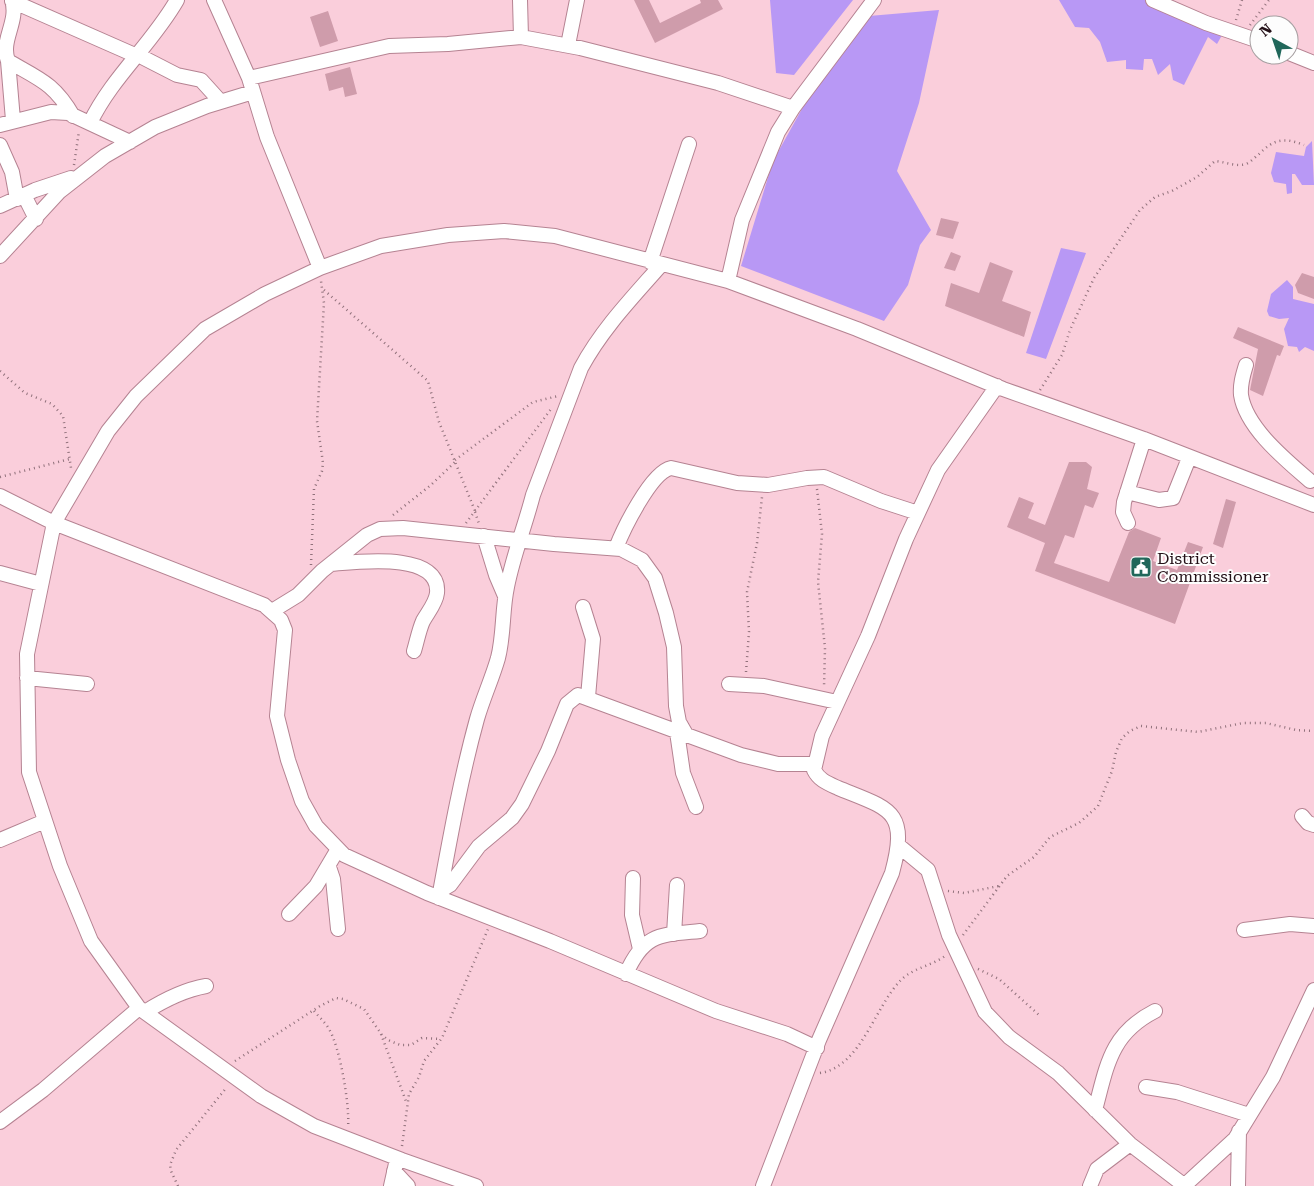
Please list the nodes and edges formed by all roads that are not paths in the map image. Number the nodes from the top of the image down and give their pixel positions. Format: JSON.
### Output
{"nodes":[{"id":1,"x":176,"y":0,"type":"edge"},
{"id":2,"x":214,"y":0,"type":"edge"},
{"id":3,"x":520,"y":0,"type":"edge"},
{"id":4,"x":577,"y":0,"type":"edge"},
{"id":5,"x":874,"y":0,"type":"edge"},
{"id":6,"x":1153,"y":0,"type":"edge"},
{"id":7,"x":12,"y":1,"type":"edge"},
{"id":8,"x":521,"y":36,"type":"junction"},
{"id":9,"x":1249,"y":38,"type":"edge"},
{"id":10,"x":568,"y":45,"type":"junction"},
{"id":11,"x":137,"y":56,"type":"junction"},
{"id":12,"x":1299,"y":57,"type":"edge"},
{"id":13,"x":8,"y":61,"type":"junction"},
{"id":14,"x":1314,"y":63,"type":"edge"},
{"id":15,"x":251,"y":85,"type":"junction"},
{"id":16,"x":220,"y":102,"type":"junction"},
{"id":17,"x":793,"y":108,"type":"junction"},
{"id":18,"x":82,"y":120,"type":"junction"},
{"id":19,"x":6,"y":122,"type":"edge"},
{"id":20,"x":130,"y":142,"type":"junction"},
{"id":21,"x":689,"y":144,"type":"dead end"},
{"id":22,"x":0,"y":145,"type":"edge"},
{"id":23,"x":75,"y":177,"type":"junction"},
{"id":24,"x":21,"y":197,"type":"junction"},
{"id":25,"x":0,"y":206,"type":"edge"},
{"id":26,"x":36,"y":219,"type":"junction"},
{"id":27,"x":0,"y":256,"type":"edge"},
{"id":28,"x":656,"y":263,"type":"junction"},
{"id":29,"x":318,"y":269,"type":"junction"},
{"id":30,"x":728,"y":282,"type":"junction"},
{"id":31,"x":1246,"y":365,"type":"dead end"},
{"id":32,"x":997,"y":386,"type":"junction"},
{"id":33,"x":1144,"y":439,"type":"junction"},
{"id":34,"x":1189,"y":458,"type":"junction"},
{"id":35,"x":1312,"y":475,"type":"edge"},
{"id":36,"x":1127,"y":492,"type":"junction"},
{"id":37,"x":0,"y":496,"type":"edge"},
{"id":38,"x":1308,"y":503,"type":"edge"},
{"id":39,"x":918,"y":514,"type":"junction"},
{"id":40,"x":54,"y":523,"type":"junction"},
{"id":41,"x":1128,"y":523,"type":"dead end"},
{"id":42,"x":484,"y":536,"type":"junction"},
{"id":43,"x":520,"y":540,"type":"junction"},
{"id":44,"x":616,"y":548,"type":"junction"},
{"id":45,"x":331,"y":564,"type":"junction"},
{"id":46,"x":0,"y":573,"type":"edge"},
{"id":47,"x":41,"y":584,"type":"junction"},
{"id":48,"x":505,"y":596,"type":"junction"},
{"id":49,"x":583,"y":607,"type":"dead end"},
{"id":50,"x":272,"y":611,"type":"junction"},
{"id":51,"x":414,"y":651,"type":"dead end"},
{"id":52,"x":27,"y":678,"type":"junction"},
{"id":53,"x":87,"y":684,"type":"dead end"},
{"id":54,"x":729,"y":684,"type":"dead end"},
{"id":55,"x":588,"y":697,"type":"junction"},
{"id":56,"x":837,"y":702,"type":"junction"},
{"id":57,"x":682,"y":734,"type":"junction"},
{"id":58,"x":815,"y":764,"type":"junction"},
{"id":59,"x":696,"y":807,"type":"dead end"},
{"id":60,"x":1302,"y":816,"type":"dead end"},
{"id":61,"x":45,"y":821,"type":"junction"},
{"id":62,"x":1314,"y":825,"type":"edge"},
{"id":63,"x":0,"y":840,"type":"edge"},
{"id":64,"x":899,"y":846,"type":"junction"},
{"id":65,"x":338,"y":849,"type":"junction"},
{"id":66,"x":329,"y":867,"type":"junction"},
{"id":67,"x":633,"y":878,"type":"dead end"},
{"id":68,"x":677,"y":885,"type":"dead end"},
{"id":69,"x":440,"y":894,"type":"junction"},
{"id":70,"x":289,"y":914,"type":"dead end"},
{"id":71,"x":1314,"y":926,"type":"edge"},
{"id":72,"x":338,"y":929,"type":"dead end"},
{"id":73,"x":1244,"y":930,"type":"dead end"},
{"id":74,"x":700,"y":931,"type":"dead end"},
{"id":75,"x":674,"y":934,"type":"junction"},
{"id":76,"x":640,"y":950,"type":"junction"},
{"id":77,"x":626,"y":974,"type":"junction"},
{"id":78,"x":206,"y":986,"type":"dead end"},
{"id":79,"x":1314,"y":990,"type":"edge"},
{"id":80,"x":142,"y":1010,"type":"junction"},
{"id":81,"x":1155,"y":1011,"type":"dead end"},
{"id":82,"x":817,"y":1048,"type":"junction"},
{"id":83,"x":1146,"y":1087,"type":"dead end"},
{"id":84,"x":1095,"y":1110,"type":"junction"},
{"id":85,"x":1249,"y":1115,"type":"junction"},
{"id":86,"x":0,"y":1122,"type":"edge"},
{"id":87,"x":1239,"y":1132,"type":"junction"},
{"id":88,"x":1130,"y":1144,"type":"junction"},
{"id":89,"x":398,"y":1163,"type":"junction"},
{"id":90,"x":391,"y":1186,"type":"edge"},
{"id":91,"x":408,"y":1186,"type":"edge"},
{"id":92,"x":476,"y":1186,"type":"edge"},
{"id":93,"x":763,"y":1186,"type":"edge"},
{"id":94,"x":1090,"y":1186,"type":"edge"},
{"id":95,"x":1185,"y":1186,"type":"edge"},
{"id":96,"x":1238,"y":1186,"type":"edge"}],
"edges":[{"from":1,"to":11,"type":"street"},
{"from":2,"to":15,"type":"street"},
{"from":3,"to":8,"type":"street"},
{"from":4,"to":10,"type":"street"},
{"from":5,"to":17,"type":"street"},
{"from":6,"to":9,"type":"street"},
{"from":7,"to":11,"type":"street"},
{"from":7,"to":13,"type":"street"},
{"from":8,"to":10,"type":"street"},
{"from":8,"to":15,"type":"street"},
{"from":10,"to":17,"type":"street"},
{"from":11,"to":16,"type":"street"},
{"from":11,"to":18,"type":"street"},
{"from":12,"to":14,"type":"street"},
{"from":13,"to":18,"type":"street"},
{"from":13,"to":19,"type":"street"},
{"from":15,"to":16,"type":"street"},
{"from":15,"to":29,"type":"street"},
{"from":16,"to":20,"type":"street"},
{"from":17,"to":30,"type":"street"},
{"from":18,"to":19,"type":"street"},
{"from":18,"to":20,"type":"street"},
{"from":20,"to":23,"type":"street"},
{"from":21,"to":28,"type":"street"},
{"from":22,"to":24,"type":"street"},
{"from":23,"to":24,"type":"street"},
{"from":23,"to":26,"type":"street"},
{"from":24,"to":25,"type":"street"},
{"from":24,"to":26,"type":"street"},
{"from":26,"to":27,"type":"street"},
{"from":28,"to":29,"type":"street"},
{"from":28,"to":30,"type":"street"},
{"from":28,"to":43,"type":"street"},
{"from":29,"to":40,"type":"street"},
{"from":30,"to":32,"type":"street"},
{"from":31,"to":35,"type":"street"},
{"from":32,"to":33,"type":"street"},
{"from":32,"to":39,"type":"street"},
{"from":33,"to":34,"type":"street"},
{"from":33,"to":36,"type":"street"},
{"from":34,"to":36,"type":"street"},
{"from":34,"to":38,"type":"street"},
{"from":35,"to":38,"type":"street"},
{"from":36,"to":41,"type":"street"},
{"from":37,"to":40,"type":"street"},
{"from":39,"to":44,"type":"street"},
{"from":39,"to":56,"type":"street"},
{"from":40,"to":47,"type":"street"},
{"from":40,"to":50,"type":"street"},
{"from":42,"to":43,"type":"street"},
{"from":42,"to":45,"type":"street"},
{"from":42,"to":48,"type":"street"},
{"from":43,"to":44,"type":"street"},
{"from":43,"to":48,"type":"street"},
{"from":44,"to":57,"type":"street"},
{"from":45,"to":50,"type":"street"},
{"from":45,"to":51,"type":"street"},
{"from":46,"to":47,"type":"street"},
{"from":47,"to":52,"type":"street"},
{"from":48,"to":69,"type":"street"},
{"from":49,"to":55,"type":"street"},
{"from":50,"to":65,"type":"street"},
{"from":52,"to":53,"type":"street"},
{"from":52,"to":61,"type":"street"},
{"from":54,"to":56,"type":"street"},
{"from":55,"to":57,"type":"street"},
{"from":55,"to":69,"type":"street"},
{"from":56,"to":58,"type":"street"},
{"from":57,"to":58,"type":"street"},
{"from":57,"to":59,"type":"street"},
{"from":58,"to":64,"type":"street"},
{"from":60,"to":62,"type":"street"},
{"from":61,"to":63,"type":"street"},
{"from":61,"to":80,"type":"street"},
{"from":64,"to":82,"type":"street"},
{"from":64,"to":84,"type":"street"},
{"from":65,"to":66,"type":"street"},
{"from":65,"to":69,"type":"street"},
{"from":66,"to":70,"type":"street"},
{"from":66,"to":72,"type":"street"},
{"from":67,"to":76,"type":"street"},
{"from":68,"to":75,"type":"street"},
{"from":69,"to":77,"type":"street"},
{"from":71,"to":73,"type":"street"},
{"from":74,"to":75,"type":"street"},
{"from":75,"to":76,"type":"street"},
{"from":76,"to":77,"type":"street"},
{"from":77,"to":82,"type":"street"},
{"from":78,"to":80,"type":"street"},
{"from":79,"to":85,"type":"street"},
{"from":80,"to":86,"type":"street"},
{"from":80,"to":89,"type":"street"},
{"from":81,"to":84,"type":"street"},
{"from":82,"to":93,"type":"street"},
{"from":83,"to":85,"type":"street"},
{"from":84,"to":88,"type":"street"},
{"from":85,"to":87,"type":"street"},
{"from":87,"to":95,"type":"street"},
{"from":87,"to":96,"type":"street"},
{"from":88,"to":94,"type":"street"},
{"from":88,"to":95,"type":"street"},
{"from":89,"to":90,"type":"street"},
{"from":89,"to":91,"type":"street"},
{"from":89,"to":92,"type":"street"}]}
